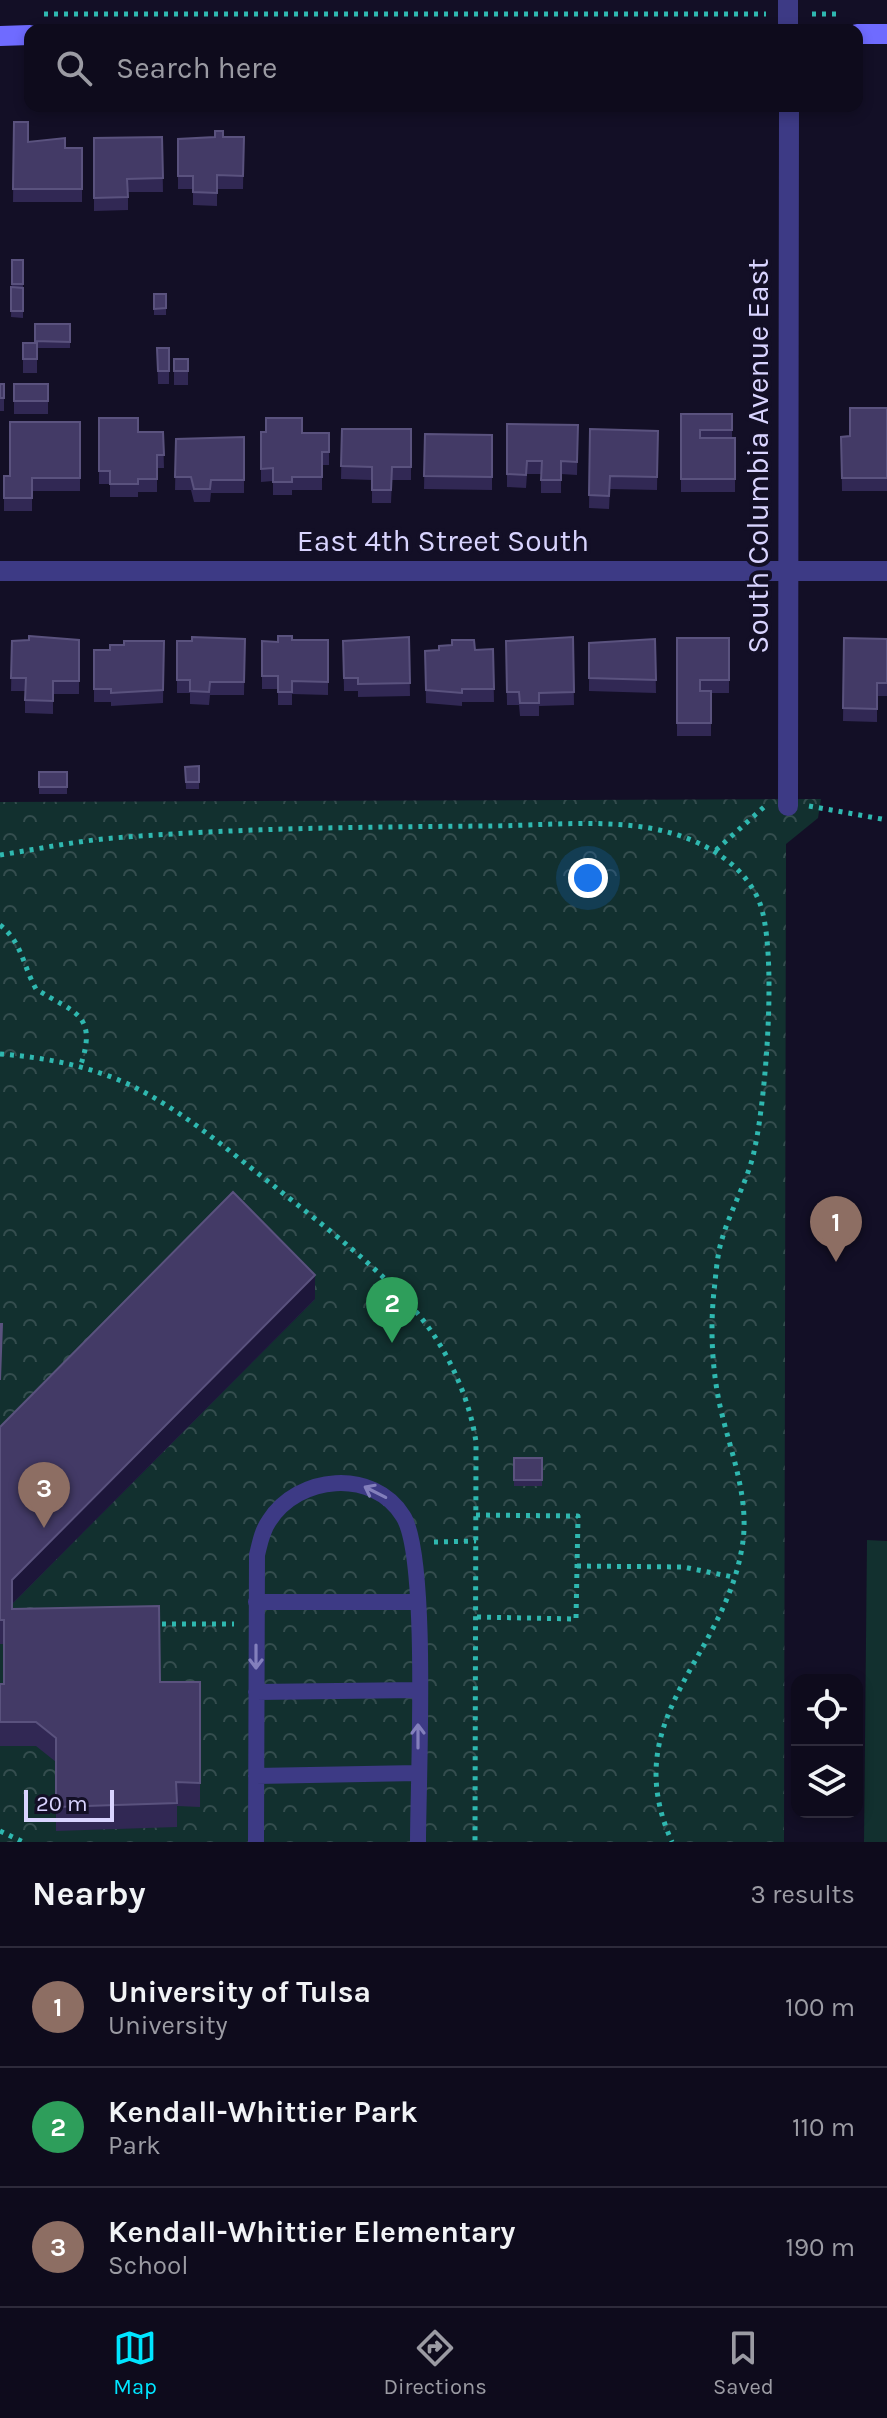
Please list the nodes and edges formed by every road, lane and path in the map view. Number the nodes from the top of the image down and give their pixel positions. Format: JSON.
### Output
{"nodes":[{"id":1,"x":32,"y":14,"type":"dead end"},
{"id":2,"x":845,"y":14,"type":"dead end"},
{"id":3,"x":788,"y":15,"type":"edge"},
{"id":4,"x":863,"y":34,"type":"edge"},
{"id":5,"x":887,"y":34,"type":"edge"},
{"id":6,"x":24,"y":35,"type":"edge"},
{"id":7,"x":0,"y":36,"type":"edge"},
{"id":8,"x":789,"y":112,"type":"edge"},
{"id":9,"x":0,"y":571,"type":"edge"},
{"id":10,"x":788,"y":571,"type":"junction"},
{"id":11,"x":887,"y":571,"type":"edge"},
{"id":12,"x":788,"y":806,"type":"junction"},
{"id":13,"x":887,"y":820,"type":"edge"},
{"id":14,"x":716,"y":850,"type":"junction"},
{"id":15,"x":0,"y":855,"type":"edge"},
{"id":16,"x":0,"y":925,"type":"edge"},
{"id":17,"x":0,"y":1054,"type":"edge"},
{"id":18,"x":80,"y":1067,"type":"junction"},
{"id":19,"x":476,"y":1515,"type":"junction"},
{"id":20,"x":476,"y":1541,"type":"junction"},
{"id":21,"x":413,"y":1542,"type":"junction"},
{"id":22,"x":577,"y":1566,"type":"junction"},
{"id":23,"x":733,"y":1577,"type":"junction"},
{"id":24,"x":256,"y":1602,"type":"junction"},
{"id":25,"x":417,"y":1602,"type":"junction"},
{"id":26,"x":476,"y":1617,"type":"junction"},
{"id":27,"x":140,"y":1624,"type":"edge"},
{"id":28,"x":235,"y":1624,"type":"dead end"},
{"id":29,"x":418,"y":1690,"type":"junction"},
{"id":30,"x":256,"y":1692,"type":"junction"},
{"id":31,"x":418,"y":1773,"type":"junction"},
{"id":32,"x":256,"y":1776,"type":"junction"},
{"id":33,"x":0,"y":1831,"type":"edge"},
{"id":34,"x":23,"y":1842,"type":"edge"},
{"id":35,"x":256,"y":1842,"type":"edge"},
{"id":36,"x":418,"y":1842,"type":"edge"},
{"id":37,"x":475,"y":1842,"type":"edge"},
{"id":38,"x":672,"y":1842,"type":"edge"}],
"edges":[{"from":1,"to":3,"type":"path"},
{"from":2,"to":3,"type":"path"},
{"from":4,"to":5,"type":"street"},
{"from":6,"to":7,"type":"street"},
{"from":8,"to":10,"type":"street","name":"South Columbia Avenue East"},
{"from":9,"to":10,"type":"street","name":"East 4th Street South"},
{"from":10,"to":11,"type":"street","name":"East 4th Street South"},
{"from":10,"to":12,"type":"street","name":"South Columbia Avenue East"},
{"from":12,"to":13,"type":"path"},
{"from":12,"to":14,"type":"path"},
{"from":14,"to":15,"type":"path"},
{"from":14,"to":23,"type":"path"},
{"from":16,"to":18,"type":"path"},
{"from":17,"to":18,"type":"path"},
{"from":18,"to":19,"type":"path"},
{"from":19,"to":20,"type":"path"},
{"from":19,"to":22,"type":"path"},
{"from":20,"to":21,"type":"path"},
{"from":20,"to":26,"type":"path"},
{"from":21,"to":24,"type":"lane","one_way":true},
{"from":21,"to":25,"type":"lane"},
{"from":22,"to":23,"type":"path"},
{"from":22,"to":26,"type":"path"},
{"from":23,"to":38,"type":"path"},
{"from":24,"to":25,"type":"lane"},
{"from":24,"to":30,"type":"lane","one_way":true},
{"from":25,"to":29,"type":"lane"},
{"from":26,"to":37,"type":"path"},
{"from":27,"to":28,"type":"path"},
{"from":29,"to":30,"type":"lane"},
{"from":31,"to":29,"type":"lane","one_way":true},
{"from":30,"to":32,"type":"lane"},
{"from":31,"to":32,"type":"lane"},
{"from":31,"to":36,"type":"lane"},
{"from":32,"to":35,"type":"lane"},
{"from":33,"to":34,"type":"path"}]}
